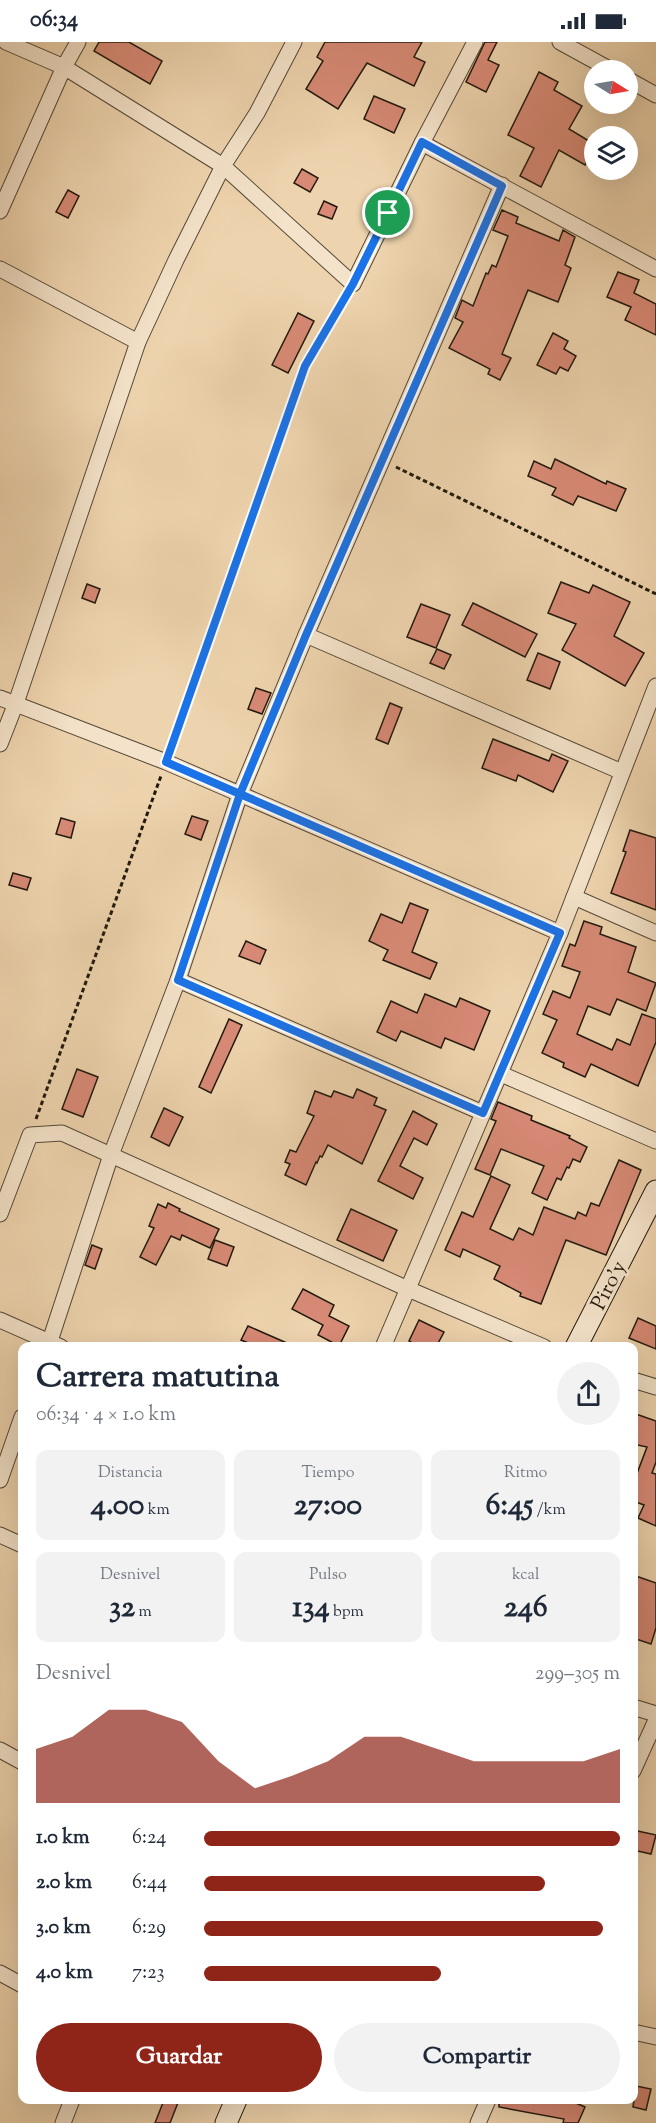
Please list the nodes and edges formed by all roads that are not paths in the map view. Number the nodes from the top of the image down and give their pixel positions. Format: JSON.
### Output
{"nodes":[{"id":1,"x":6,"y":42,"type":"edge"},
{"id":2,"x":78,"y":42,"type":"edge"},
{"id":3,"x":294,"y":42,"type":"edge"},
{"id":4,"x":475,"y":42,"type":"edge"},
{"id":5,"x":560,"y":42,"type":"edge"},
{"id":6,"x":593,"y":60,"type":"edge"},
{"id":7,"x":64,"y":67,"type":"junction"},
{"id":8,"x":638,"y":85,"type":"edge"},
{"id":9,"x":656,"y":95,"type":"edge"},
{"id":10,"x":422,"y":142,"type":"junction"},
{"id":11,"x":223,"y":166,"type":"junction"},
{"id":12,"x":502,"y":186,"type":"junction"},
{"id":13,"x":0,"y":211,"type":"edge"},
{"id":14,"x":0,"y":268,"type":"edge"},
{"id":15,"x":656,"y":269,"type":"edge"},
{"id":16,"x":138,"y":342,"type":"junction"},
{"id":17,"x":306,"y":635,"type":"junction"},
{"id":18,"x":656,"y":686,"type":"edge"},
{"id":19,"x":0,"y":698,"type":"edge"},
{"id":20,"x":16,"y":704,"type":"junction"},
{"id":21,"x":0,"y":744,"type":"edge"},
{"id":22,"x":622,"y":772,"type":"junction"},
{"id":23,"x":240,"y":794,"type":"junction"},
{"id":24,"x":574,"y":897,"type":"junction"},
{"id":25,"x":560,"y":933,"type":"junction"},
{"id":26,"x":656,"y":933,"type":"edge"},
{"id":27,"x":178,"y":980,"type":"junction"},
{"id":28,"x":501,"y":1074,"type":"junction"},
{"id":29,"x":483,"y":1113,"type":"junction"},
{"id":30,"x":656,"y":1141,"type":"edge"},
{"id":31,"x":111,"y":1155,"type":"junction"},
{"id":32,"x":656,"y":1191,"type":"edge"},
{"id":33,"x":0,"y":1214,"type":"edge"},
{"id":34,"x":408,"y":1289,"type":"junction"},
{"id":35,"x":0,"y":1320,"type":"edge"},
{"id":36,"x":47,"y":1342,"type":"edge"},
{"id":37,"x":54,"y":1342,"type":"edge"},
{"id":38,"x":385,"y":1342,"type":"edge"},
{"id":39,"x":532,"y":1342,"type":"edge"},
{"id":40,"x":579,"y":1342,"type":"edge"},
{"id":41,"x":638,"y":1382,"type":"edge"},
{"id":42,"x":656,"y":1388,"type":"edge"},
{"id":43,"x":18,"y":1428,"type":"edge"},
{"id":44,"x":0,"y":1480,"type":"edge"},
{"id":45,"x":0,"y":1535,"type":"edge"},
{"id":46,"x":18,"y":1543,"type":"edge"},
{"id":47,"x":638,"y":1709,"type":"edge"},
{"id":48,"x":656,"y":1714,"type":"edge"},
{"id":49,"x":656,"y":1720,"type":"edge"},
{"id":50,"x":0,"y":1750,"type":"edge"},
{"id":51,"x":18,"y":1760,"type":"edge"},
{"id":52,"x":638,"y":1760,"type":"edge"},
{"id":53,"x":0,"y":1973,"type":"edge"},
{"id":54,"x":18,"y":1983,"type":"edge"},
{"id":55,"x":638,"y":2033,"type":"edge"},
{"id":56,"x":656,"y":2037,"type":"edge"},
{"id":57,"x":70,"y":2104,"type":"edge"},
{"id":58,"x":234,"y":2104,"type":"edge"},
{"id":59,"x":486,"y":2104,"type":"edge"},
{"id":60,"x":63,"y":2123,"type":"edge"},
{"id":61,"x":226,"y":2123,"type":"edge"},
{"id":62,"x":478,"y":2123,"type":"edge"}],
"edges":[{"from":1,"to":7,"type":"street"},
{"from":2,"to":7,"type":"street"},
{"from":3,"to":11,"type":"street"},
{"from":4,"to":10,"type":"street"},
{"from":5,"to":6,"type":"street"},
{"from":7,"to":11,"type":"street"},
{"from":7,"to":13,"type":"street"},
{"from":8,"to":9,"type":"street"},
{"from":10,"to":11,"type":"street"},
{"from":10,"to":12,"type":"street"},
{"from":11,"to":16,"type":"street"},
{"from":12,"to":15,"type":"street"},
{"from":12,"to":17,"type":"street"},
{"from":14,"to":16,"type":"street"},
{"from":16,"to":20,"type":"street"},
{"from":17,"to":22,"type":"street"},
{"from":17,"to":23,"type":"street"},
{"from":18,"to":22,"type":"street"},
{"from":19,"to":20,"type":"street"},
{"from":20,"to":21,"type":"street"},
{"from":20,"to":23,"type":"street"},
{"from":22,"to":24,"type":"street"},
{"from":23,"to":25,"type":"street"},
{"from":23,"to":27,"type":"street"},
{"from":24,"to":25,"type":"street"},
{"from":24,"to":26,"type":"street"},
{"from":25,"to":28,"type":"street"},
{"from":27,"to":29,"type":"street"},
{"from":27,"to":31,"type":"street"},
{"from":28,"to":29,"type":"street"},
{"from":28,"to":30,"type":"street"},
{"from":29,"to":34,"type":"street"},
{"from":31,"to":33,"type":"street"},
{"from":31,"to":34,"type":"street"},
{"from":31,"to":37,"type":"street"},
{"from":32,"to":40,"type":"main road","name":"Piro'y"},
{"from":34,"to":38,"type":"street"},
{"from":34,"to":39,"type":"street"},
{"from":35,"to":36,"type":"street"},
{"from":41,"to":42,"type":"street"},
{"from":43,"to":44,"type":"street"},
{"from":45,"to":46,"type":"street"},
{"from":47,"to":48,"type":"street"},
{"from":49,"to":52,"type":"street"},
{"from":50,"to":51,"type":"street"},
{"from":53,"to":54,"type":"street"},
{"from":55,"to":56,"type":"street"},
{"from":57,"to":60,"type":"street"},
{"from":58,"to":61,"type":"main road"},
{"from":59,"to":62,"type":"street"}]}
